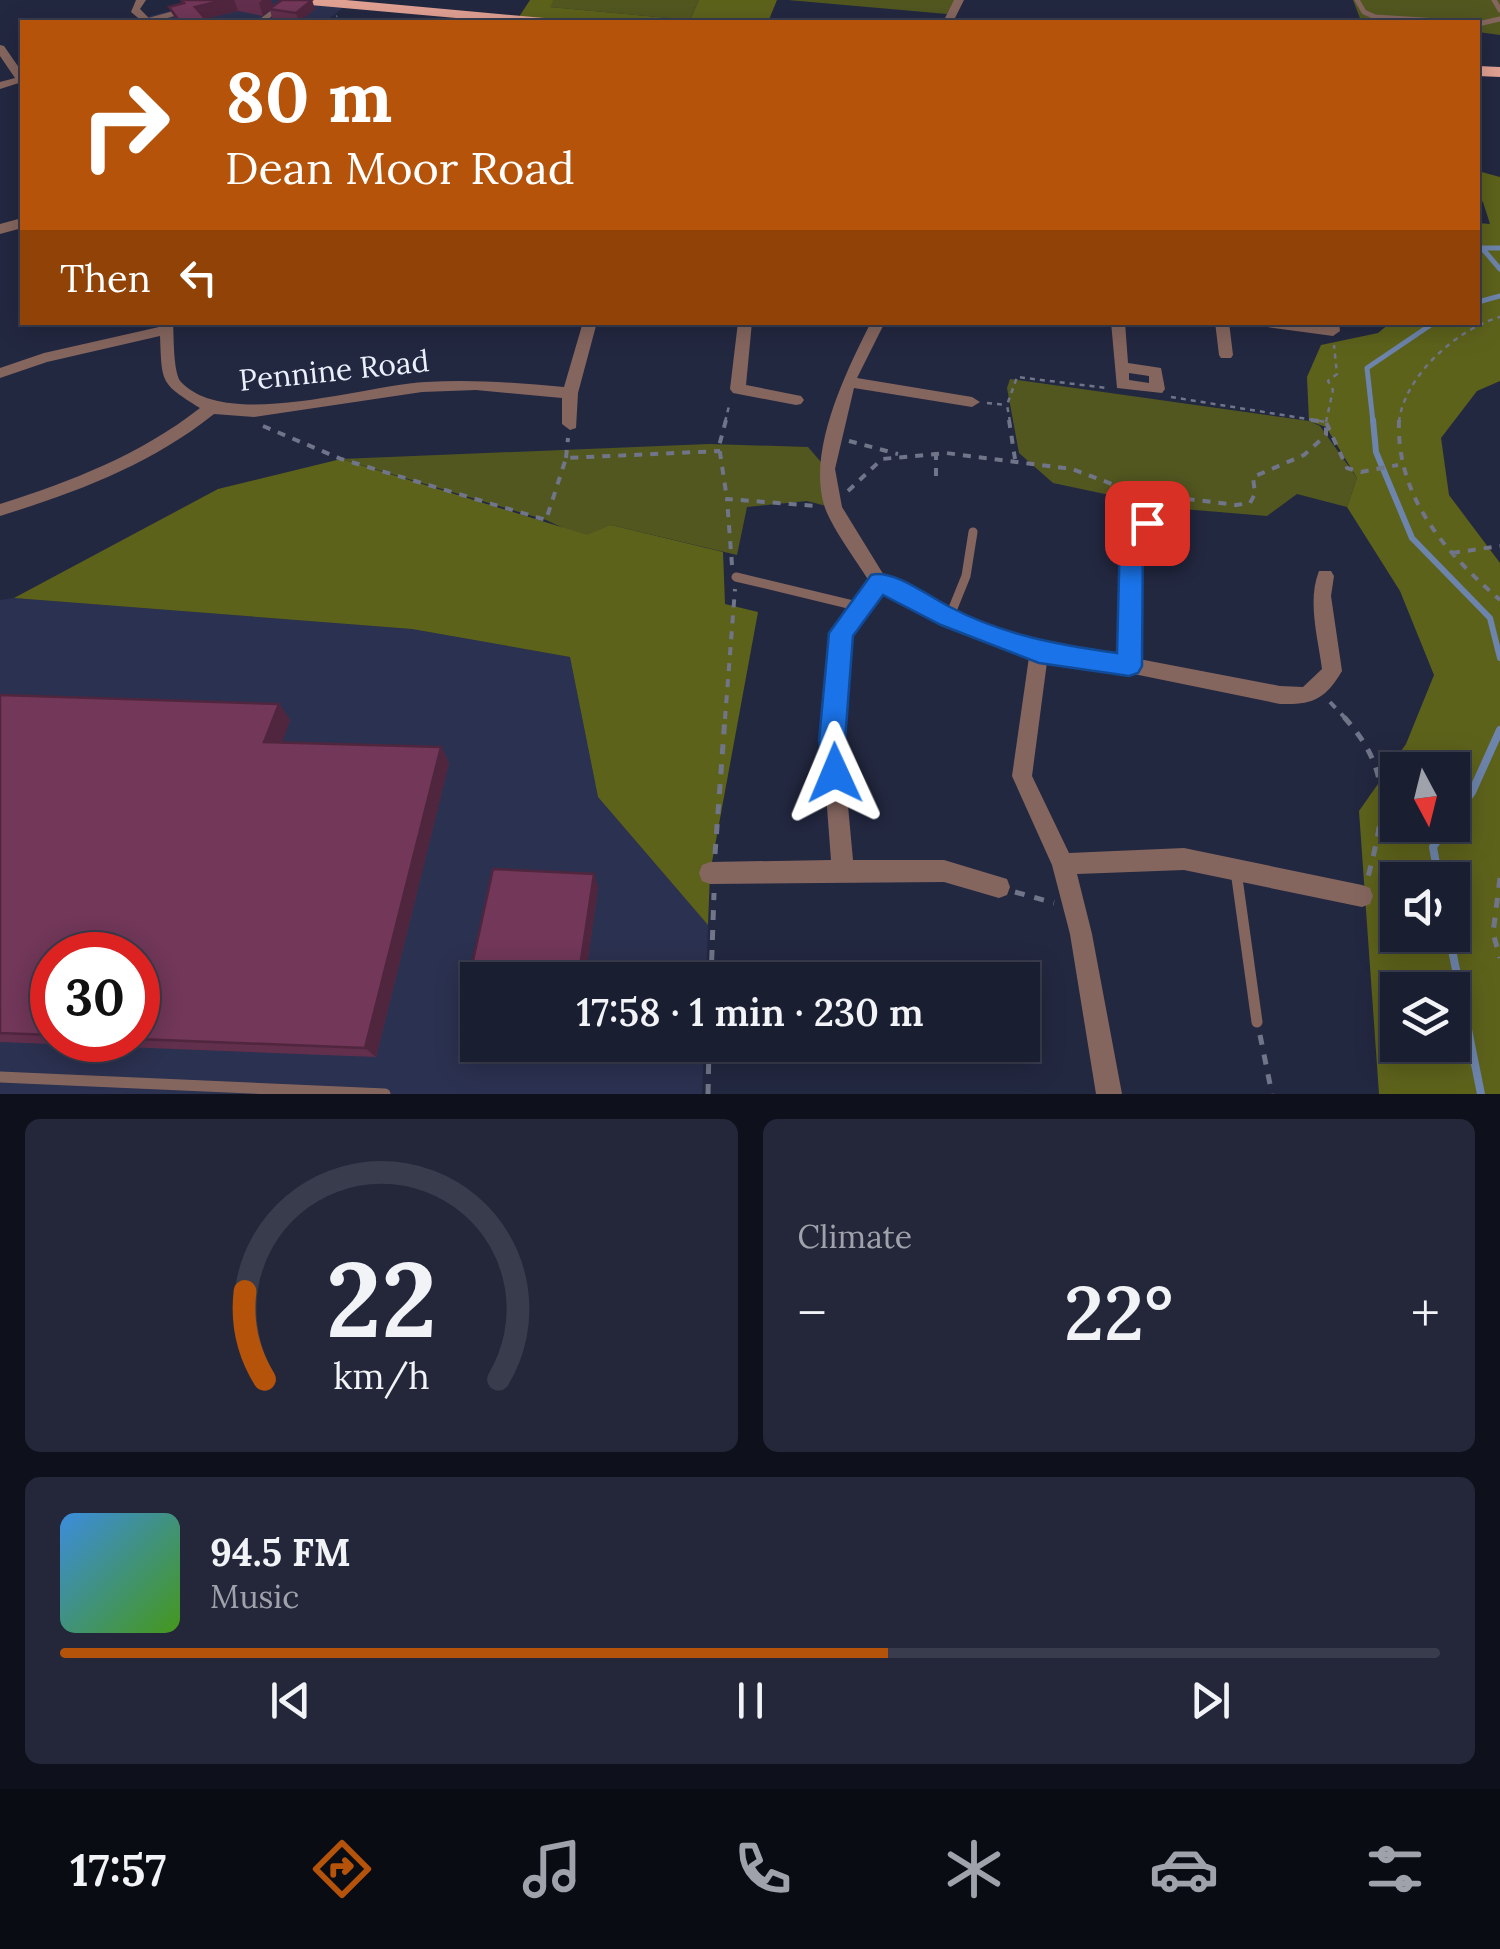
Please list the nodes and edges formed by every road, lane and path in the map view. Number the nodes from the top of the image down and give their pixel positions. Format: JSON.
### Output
{"nodes":[{"id":1,"x":288,"y":0,"type":"edge"},
{"id":2,"x":299,"y":0,"type":"edge"},
{"id":3,"x":1357,"y":0,"type":"edge"},
{"id":4,"x":1494,"y":0,"type":"edge"},
{"id":5,"x":187,"y":10,"type":"edge"},
{"id":6,"x":1500,"y":10,"type":"edge"},
{"id":7,"x":154,"y":20,"type":"edge"},
{"id":8,"x":263,"y":20,"type":"edge"},
{"id":9,"x":522,"y":20,"type":"edge"},
{"id":10,"x":1422,"y":20,"type":"edge"},
{"id":11,"x":0,"y":48,"type":"edge"},
{"id":12,"x":20,"y":76,"type":"edge"},
{"id":13,"x":589,"y":325,"type":"edge"},
{"id":14,"x":746,"y":325,"type":"edge"},
{"id":15,"x":876,"y":325,"type":"edge"},
{"id":16,"x":1113,"y":325,"type":"edge"},
{"id":17,"x":1222,"y":325,"type":"edge"},
{"id":18,"x":1307,"y":325,"type":"edge"},
{"id":19,"x":1475,"y":325,"type":"edge"},
{"id":20,"x":166,"y":326,"type":"edge"},
{"id":21,"x":1333,"y":327,"type":"edge"},
{"id":22,"x":1226,"y":355,"type":"dead end"},
{"id":23,"x":1122,"y":367,"type":"dead end"},
{"id":24,"x":0,"y":373,"type":"edge"},
{"id":25,"x":848,"y":382,"type":"junction"},
{"id":26,"x":738,"y":388,"type":"junction"},
{"id":27,"x":1122,"y":390,"type":"dead end"},
{"id":28,"x":570,"y":394,"type":"junction"},
{"id":29,"x":1171,"y":398,"type":"dead end"},
{"id":30,"x":796,"y":400,"type":"dead end"},
{"id":31,"x":972,"y":402,"type":"dead end"},
{"id":32,"x":729,"y":406,"type":"joint"},
{"id":33,"x":211,"y":408,"type":"junction"},
{"id":34,"x":1326,"y":422,"type":"junction"},
{"id":35,"x":259,"y":424,"type":"dead end"},
{"id":36,"x":570,"y":424,"type":"joint"},
{"id":37,"x":834,"y":438,"type":"junction"},
{"id":38,"x":720,"y":451,"type":"junction"},
{"id":39,"x":936,"y":452,"type":"junction"},
{"id":40,"x":901,"y":455,"type":"junction"},
{"id":41,"x":566,"y":458,"type":"junction"},
{"id":42,"x":1015,"y":458,"type":"junction"},
{"id":43,"x":1396,"y":466,"type":"junction"},
{"id":44,"x":936,"y":483,"type":"dead end"},
{"id":45,"x":1139,"y":493,"type":"junction"},
{"id":46,"x":727,"y":500,"type":"junction"},
{"id":47,"x":834,"y":508,"type":"junction"},
{"id":48,"x":0,"y":510,"type":"edge"},
{"id":49,"x":1147,"y":523,"type":"joint"},
{"id":50,"x":973,"y":532,"type":"dead end"},
{"id":51,"x":1500,"y":546,"type":"edge"},
{"id":52,"x":1452,"y":553,"type":"junction"},
{"id":53,"x":1324,"y":576,"type":"dead end"},
{"id":54,"x":736,"y":578,"type":"junction"},
{"id":55,"x":879,"y":582,"type":"junction"},
{"id":56,"x":1500,"y":600,"type":"edge"},
{"id":57,"x":861,"y":607,"type":"junction"},
{"id":58,"x":949,"y":618,"type":"junction"},
{"id":59,"x":1039,"y":652,"type":"junction"},
{"id":60,"x":1129,"y":666,"type":"junction"},
{"id":61,"x":1318,"y":688,"type":"junction"},
{"id":62,"x":1062,"y":864,"type":"junction"},
{"id":63,"x":1236,"y":870,"type":"junction"},
{"id":64,"x":844,"y":871,"type":"junction"},
{"id":65,"x":712,"y":873,"type":"junction"},
{"id":66,"x":1500,"y":878,"type":"edge"},
{"id":67,"x":999,"y":887,"type":"joint"},
{"id":68,"x":1499,"y":888,"type":"edge"},
{"id":69,"x":1362,"y":896,"type":"joint"},
{"id":70,"x":1073,"y":908,"type":"junction"},
{"id":71,"x":1500,"y":958,"type":"edge"},
{"id":72,"x":711,"y":962,"type":"edge"},
{"id":73,"x":1257,"y":1022,"type":"joint"},
{"id":74,"x":709,"y":1062,"type":"edge"},
{"id":75,"x":0,"y":1077,"type":"edge"},
{"id":76,"x":385,"y":1094,"type":"edge"},
{"id":77,"x":708,"y":1094,"type":"edge"},
{"id":78,"x":1109,"y":1094,"type":"edge"},
{"id":79,"x":1272,"y":1094,"type":"edge"}],
"edges":[{"from":1,"to":8,"type":"lane"},
{"from":2,"to":9,"type":"main road"},
{"from":3,"to":10,"type":"lane"},
{"from":4,"to":6,"type":"lane"},
{"from":5,"to":7,"type":"lane"},
{"from":11,"to":12,"type":"street"},
{"from":13,"to":28,"type":"street"},
{"from":14,"to":26,"type":"street"},
{"from":15,"to":25,"type":"street"},
{"from":16,"to":23,"type":"street"},
{"from":17,"to":22,"type":"street"},
{"from":18,"to":21,"type":"street"},
{"from":19,"to":43,"type":"path"},
{"from":20,"to":24,"type":"street"},
{"from":20,"to":33,"type":"street","name":"Pennine Road"},
{"from":21,"to":34,"type":"path"},
{"from":25,"to":31,"type":"street"},
{"from":25,"to":37,"type":"street"},
{"from":26,"to":30,"type":"street"},
{"from":26,"to":32,"type":"street"},
{"from":27,"to":42,"type":"path"},
{"from":28,"to":33,"type":"street","name":"Pennine Road"},
{"from":28,"to":36,"type":"street"},
{"from":29,"to":34,"type":"path"},
{"from":32,"to":38,"type":"path"},
{"from":33,"to":48,"type":"street"},
{"from":34,"to":43,"type":"path"},
{"from":34,"to":45,"type":"path"},
{"from":35,"to":41,"type":"path"},
{"from":36,"to":41,"type":"path"},
{"from":37,"to":40,"type":"path"},
{"from":37,"to":47,"type":"street"},
{"from":38,"to":41,"type":"path"},
{"from":38,"to":46,"type":"path"},
{"from":39,"to":40,"type":"path"},
{"from":39,"to":42,"type":"path"},
{"from":39,"to":44,"type":"path"},
{"from":40,"to":47,"type":"path"},
{"from":42,"to":45,"type":"path"},
{"from":43,"to":52,"type":"path"},
{"from":45,"to":49,"type":"path"},
{"from":46,"to":47,"type":"path"},
{"from":46,"to":54,"type":"path"},
{"from":47,"to":55,"type":"street"},
{"from":49,"to":60,"type":"street"},
{"from":50,"to":58,"type":"lane"},
{"from":51,"to":52,"type":"path"},
{"from":52,"to":56,"type":"path"},
{"from":53,"to":61,"type":"street"},
{"from":54,"to":57,"type":"lane"},
{"from":54,"to":65,"type":"path"},
{"from":55,"to":57,"type":"street"},
{"from":55,"to":58,"type":"street"},
{"from":57,"to":64,"type":"street"},
{"from":58,"to":59,"type":"street"},
{"from":59,"to":60,"type":"street"},
{"from":59,"to":62,"type":"street"},
{"from":60,"to":61,"type":"street"},
{"from":61,"to":69,"type":"path"},
{"from":62,"to":63,"type":"street"},
{"from":62,"to":70,"type":"street"},
{"from":63,"to":69,"type":"street"},
{"from":63,"to":73,"type":"lane"},
{"from":64,"to":65,"type":"street"},
{"from":64,"to":67,"type":"street"},
{"from":65,"to":72,"type":"path"},
{"from":66,"to":68,"type":"path"},
{"from":67,"to":70,"type":"path"},
{"from":68,"to":71,"type":"path"},
{"from":70,"to":78,"type":"street"},
{"from":73,"to":79,"type":"path"},
{"from":74,"to":77,"type":"path"},
{"from":75,"to":76,"type":"lane"}]}
